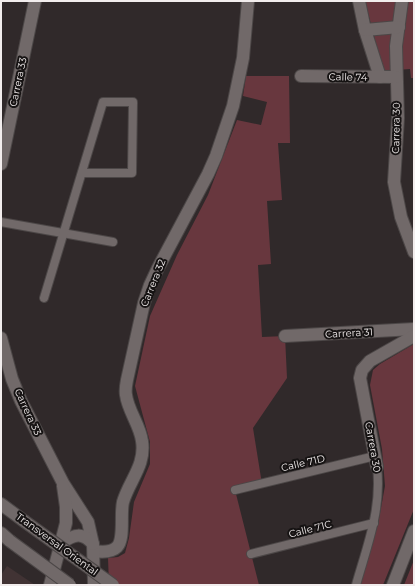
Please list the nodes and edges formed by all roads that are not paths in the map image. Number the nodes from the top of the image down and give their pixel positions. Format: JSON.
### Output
{"nodes":[{"id":1,"x":35,"y":1,"type":"edge"},
{"id":2,"x":248,"y":1,"type":"edge"},
{"id":3,"x":359,"y":1,"type":"edge"},
{"id":4,"x":402,"y":1,"type":"edge"},
{"id":5,"x":398,"y":27,"type":"junction"},
{"id":6,"x":365,"y":30,"type":"junction"},
{"id":7,"x":301,"y":76,"type":"dead end"},
{"id":8,"x":380,"y":77,"type":"junction"},
{"id":9,"x":396,"y":77,"type":"junction"},
{"id":10,"x":1,"y":164,"type":"edge"},
{"id":11,"x":82,"y":173,"type":"junction"},
{"id":12,"x":1,"y":214,"type":"edge"},
{"id":13,"x":5,"y":222,"type":"edge"},
{"id":14,"x":1,"y":227,"type":"edge"},
{"id":15,"x":64,"y":233,"type":"junction"},
{"id":16,"x":113,"y":242,"type":"dead end"},
{"id":17,"x":414,"y":252,"type":"edge"},
{"id":18,"x":44,"y":298,"type":"dead end"},
{"id":19,"x":414,"y":329,"type":"edge"},
{"id":20,"x":285,"y":336,"type":"dead end"},
{"id":21,"x":414,"y":336,"type":"edge"},
{"id":22,"x":1,"y":338,"type":"edge"},
{"id":23,"x":376,"y":462,"type":"junction"},
{"id":24,"x":63,"y":483,"type":"junction"},
{"id":25,"x":235,"y":490,"type":"dead end"},
{"id":26,"x":1,"y":504,"type":"edge"},
{"id":27,"x":374,"y":523,"type":"junction"},
{"id":28,"x":414,"y":531,"type":"edge"},
{"id":29,"x":4,"y":537,"type":"edge"},
{"id":30,"x":61,"y":543,"type":"junction"},
{"id":31,"x":94,"y":548,"type":"junction"},
{"id":32,"x":251,"y":554,"type":"dead end"},
{"id":33,"x":50,"y":585,"type":"edge"},
{"id":34,"x":70,"y":585,"type":"edge"},
{"id":35,"x":94,"y":585,"type":"edge"},
{"id":36,"x":112,"y":585,"type":"edge"},
{"id":37,"x":356,"y":585,"type":"edge"},
{"id":38,"x":393,"y":585,"type":"edge"}],
"edges":[{"from":1,"to":10,"type":"street","name":"Carrera 33"},
{"from":2,"to":31,"type":"street","name":"Carrera 32"},
{"from":3,"to":6,"type":"street"},
{"from":4,"to":5,"type":"street","name":"Carrera 30"},
{"from":5,"to":6,"type":"street"},
{"from":5,"to":9,"type":"street","name":"Carrera 30"},
{"from":6,"to":8,"type":"street"},
{"from":7,"to":8,"type":"street","name":"Calle 74"},
{"from":8,"to":9,"type":"street","name":"Calle 74"},
{"from":9,"to":17,"type":"street","name":"Carrera 30"},
{"from":11,"to":11,"type":"lane"},
{"from":11,"to":15,"type":"lane"},
{"from":12,"to":13,"type":"lane"},
{"from":13,"to":14,"type":"lane"},
{"from":13,"to":15,"type":"lane"},
{"from":15,"to":16,"type":"lane"},
{"from":15,"to":18,"type":"lane"},
{"from":19,"to":20,"type":"street","name":"Carrera 31"},
{"from":21,"to":23,"type":"street","name":"Carrera 30"},
{"from":22,"to":24,"type":"street","name":"Carrera 33"},
{"from":23,"to":25,"type":"lane","name":"Calle 71D"},
{"from":23,"to":27,"type":"lane","name":"Carrera 30"},
{"from":24,"to":30,"type":"street","name":"Carrera 33"},
{"from":24,"to":31,"type":"street","name":"Carrera 33"},
{"from":26,"to":36,"type":"street","name":"Transversal Oriental","bridge":true},
{"from":27,"to":32,"type":"lane","name":"Calle 71C"},
{"from":27,"to":37,"type":"lane","name":"Carrera 30"},
{"from":28,"to":38,"type":"street"},
{"from":29,"to":34,"type":"street","bridge":true},
{"from":30,"to":31,"type":"street"},
{"from":30,"to":33,"type":"street","name":"Carrera 33"},
{"from":31,"to":35,"type":"street","name":"Carrera 33"}]}
